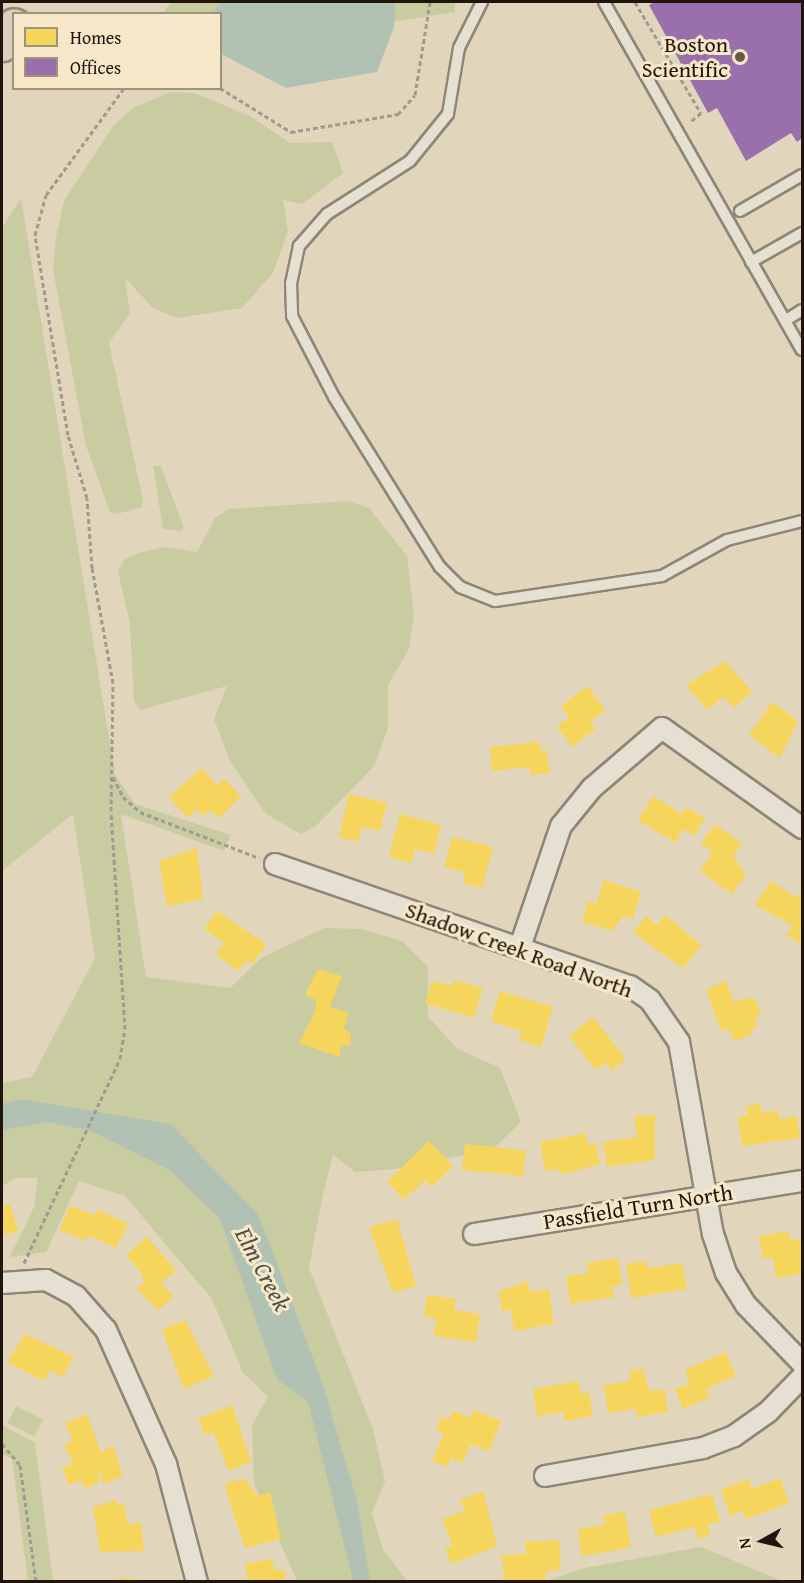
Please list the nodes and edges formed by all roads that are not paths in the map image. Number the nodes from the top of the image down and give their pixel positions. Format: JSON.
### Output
{"nodes":[{"id":1,"x":6,"y":2,"type":"edge"},
{"id":2,"x":482,"y":2,"type":"edge"},
{"id":3,"x":604,"y":2,"type":"edge"},
{"id":4,"x":2,"y":7,"type":"edge"},
{"id":5,"x":12,"y":28,"type":"edge"},
{"id":6,"x":2,"y":44,"type":"edge"},
{"id":7,"x":802,"y":175,"type":"edge"},
{"id":8,"x":740,"y":211,"type":"dead end"},
{"id":9,"x":802,"y":233,"type":"edge"},
{"id":10,"x":751,"y":262,"type":"junction"},
{"id":11,"x":802,"y":310,"type":"edge"},
{"id":12,"x":786,"y":320,"type":"junction"},
{"id":13,"x":802,"y":350,"type":"edge"},
{"id":14,"x":802,"y":521,"type":"edge"},
{"id":15,"x":802,"y":828,"type":"edge"},
{"id":16,"x":274,"y":864,"type":"road end"},
{"id":17,"x":520,"y":947,"type":"junction"},
{"id":18,"x":802,"y":1181,"type":"edge"},
{"id":19,"x":706,"y":1196,"type":"junction"},
{"id":20,"x":474,"y":1234,"type":"dead end"},
{"id":21,"x":10,"y":1281,"type":"edge"},
{"id":22,"x":802,"y":1363,"type":"edge"},
{"id":23,"x":802,"y":1377,"type":"edge"},
{"id":24,"x":545,"y":1476,"type":"dead end"},
{"id":25,"x":197,"y":1581,"type":"edge"}],
"edges":[{"from":1,"to":4,"type":"highway"},
{"from":2,"to":14,"type":"lane"},
{"from":3,"to":10,"type":"lane"},
{"from":5,"to":6,"type":"highway"},
{"from":7,"to":8,"type":"lane"},
{"from":9,"to":10,"type":"lane"},
{"from":10,"to":12,"type":"lane"},
{"from":11,"to":12,"type":"lane"},
{"from":12,"to":13,"type":"lane"},
{"from":15,"to":17,"type":"street"},
{"from":16,"to":17,"type":"street","name":"Shadow Creek Road North"},
{"from":17,"to":19,"type":"street","name":"Shadow Creek Road North"},
{"from":18,"to":19,"type":"street","name":"Passfield Turn North"},
{"from":19,"to":20,"type":"street","name":"Passfield Turn North"},
{"from":19,"to":22,"type":"street","name":"Shadow Creek Road North"},
{"from":21,"to":25,"type":"street"},
{"from":23,"to":24,"type":"street"}]}
